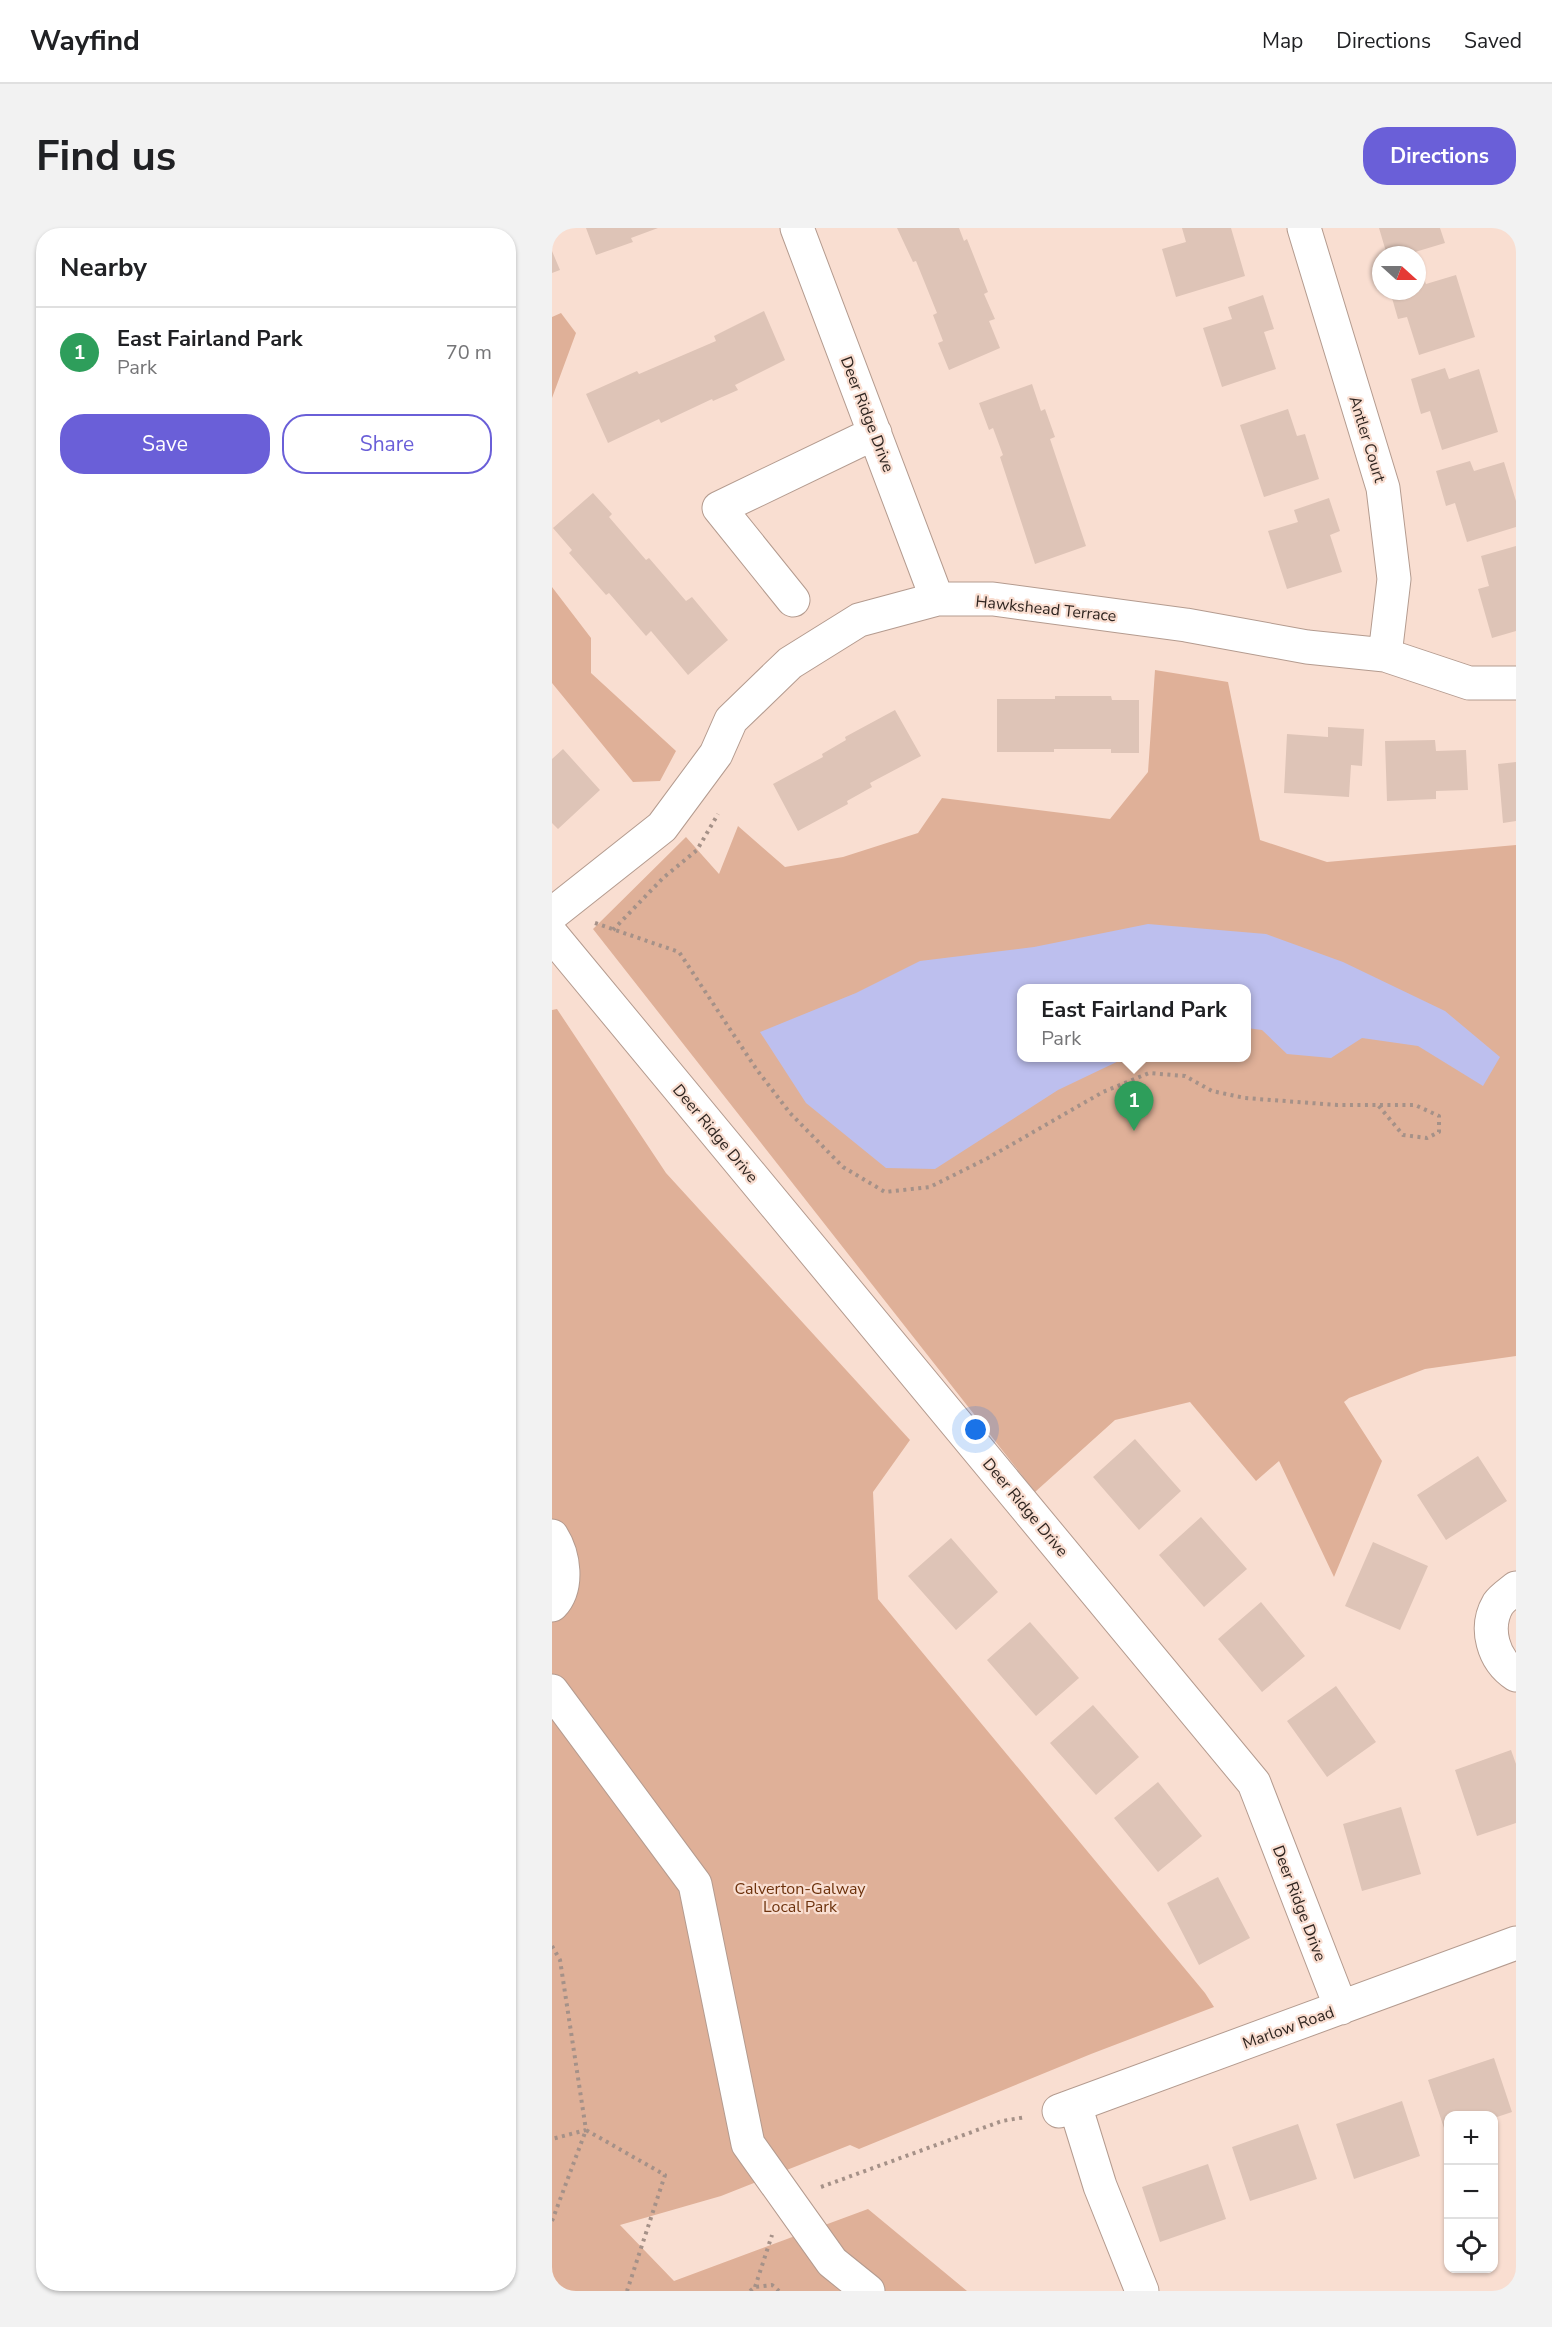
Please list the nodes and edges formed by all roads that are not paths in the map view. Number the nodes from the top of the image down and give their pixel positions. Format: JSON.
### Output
{"nodes":[{"id":1,"x":797,"y":228,"type":"edge"},
{"id":2,"x":1304,"y":228,"type":"edge"},
{"id":3,"x":875,"y":434,"type":"junction"},
{"id":4,"x":938,"y":599,"type":"junction"},
{"id":5,"x":793,"y":600,"type":"dead end"},
{"id":6,"x":1385,"y":655,"type":"junction"},
{"id":7,"x":1516,"y":683,"type":"edge"},
{"id":8,"x":558,"y":909,"type":"edge"},
{"id":9,"x":552,"y":935,"type":"edge"},
{"id":10,"x":552,"y":1536,"type":"edge"},
{"id":11,"x":1516,"y":1588,"type":"edge"},
{"id":12,"x":552,"y":1605,"type":"edge"},
{"id":13,"x":1516,"y":1675,"type":"edge"},
{"id":14,"x":552,"y":1690,"type":"edge"},
{"id":15,"x":1516,"y":1943,"type":"edge"},
{"id":16,"x":1341,"y":2008,"type":"junction"},
{"id":17,"x":868,"y":2291,"type":"edge"},
{"id":18,"x":1142,"y":2291,"type":"edge"}],
"edges":[{"from":1,"to":3,"type":"street","name":"Deer Ridge Drive"},
{"from":2,"to":6,"type":"street","name":"Antler Court"},
{"from":3,"to":4,"type":"street","name":"Deer Ridge Drive"},
{"from":3,"to":5,"type":"street"},
{"from":4,"to":6,"type":"street","name":"Hawkshead Terrace"},
{"from":4,"to":8,"type":"street","name":"Hawkshead Terrace"},
{"from":6,"to":7,"type":"street","name":"Hawkshead Terrace"},
{"from":9,"to":16,"type":"street","name":"Deer Ridge Drive"},
{"from":10,"to":12,"type":"street"},
{"from":11,"to":13,"type":"street"},
{"from":14,"to":17,"type":"street"},
{"from":15,"to":16,"type":"street","name":"Marlow Road"},
{"from":16,"to":18,"type":"street","name":"Marlow Road"}]}
